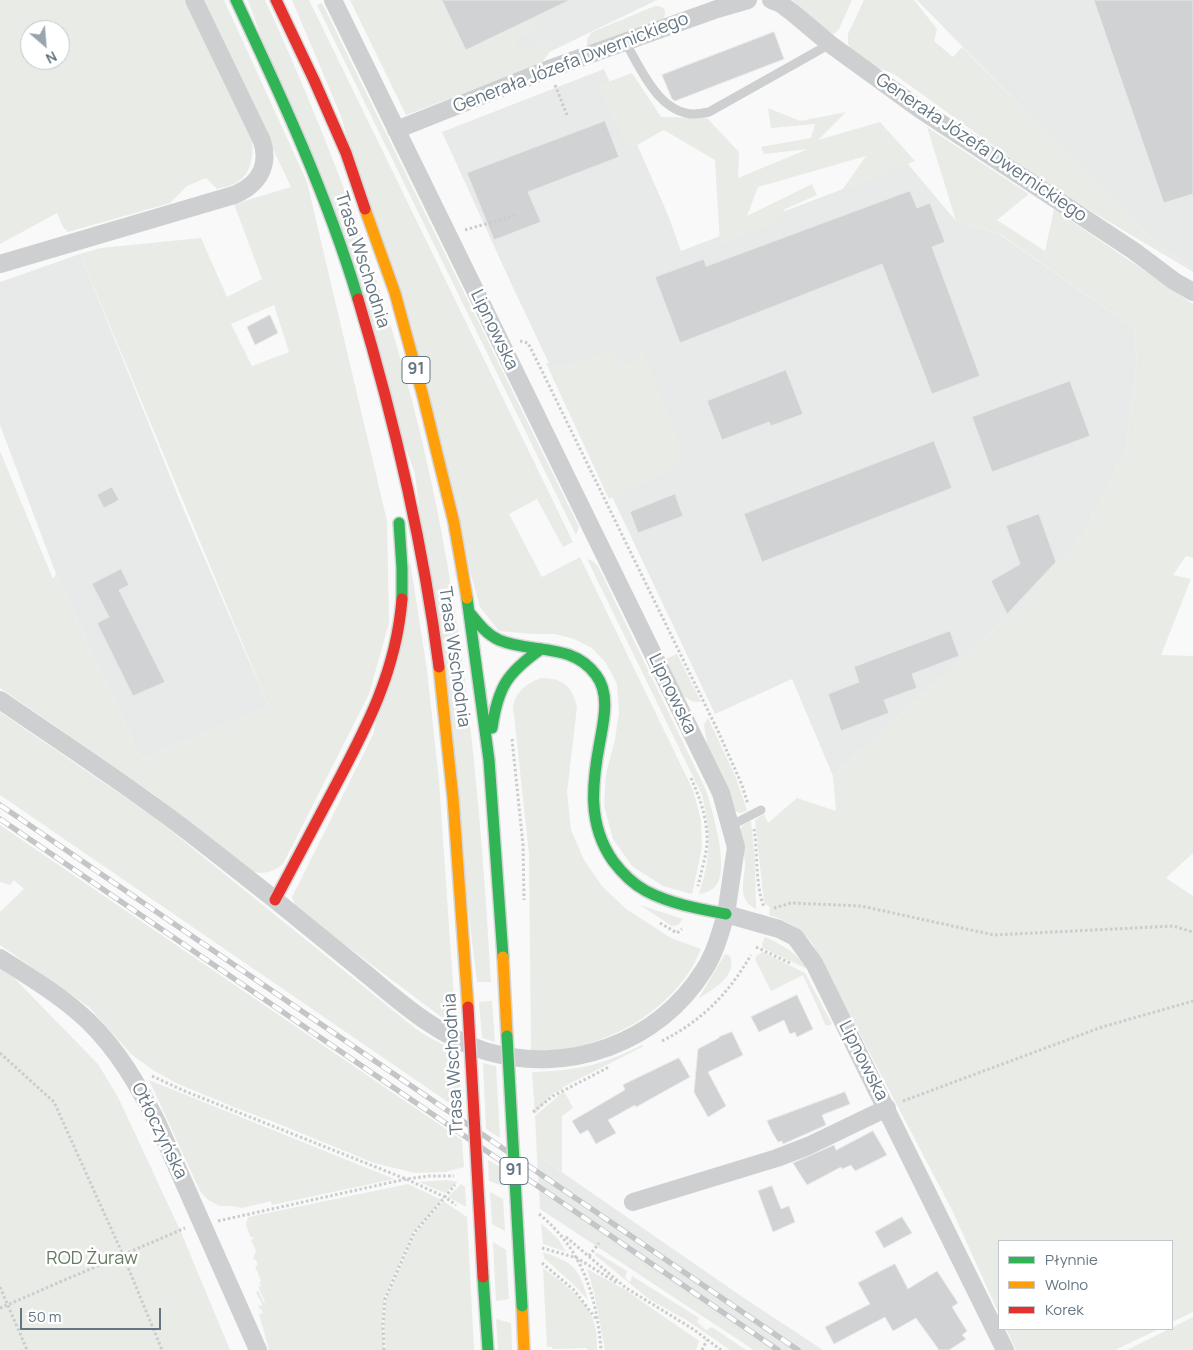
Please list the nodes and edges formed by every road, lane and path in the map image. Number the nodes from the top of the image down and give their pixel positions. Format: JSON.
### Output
{"nodes":[{"id":1,"x":194,"y":0,"type":"edge"},
{"id":2,"x":236,"y":0,"type":"edge"},
{"id":3,"x":276,"y":0,"type":"edge"},
{"id":4,"x":333,"y":0,"type":"edge"},
{"id":5,"x":748,"y":0,"type":"edge"},
{"id":6,"x":772,"y":0,"type":"edge"},
{"id":7,"x":624,"y":42,"type":"junction"},
{"id":8,"x":830,"y":44,"type":"junction"},
{"id":9,"x":549,"y":69,"type":"junction"},
{"id":10,"x":567,"y":115,"type":"dead end"},
{"id":11,"x":396,"y":130,"type":"junction"},
{"id":12,"x":516,"y":215,"type":"dead end"},
{"id":13,"x":460,"y":232,"type":"dead end"},
{"id":14,"x":0,"y":264,"type":"edge"},
{"id":15,"x":1193,"y":292,"type":"edge"},
{"id":16,"x":401,"y":460,"type":"junction"},
{"id":17,"x":397,"y":495,"type":"dead end"},
{"id":18,"x":397,"y":513,"type":"dead end"},
{"id":19,"x":468,"y":612,"type":"junction"},
{"id":20,"x":541,"y":649,"type":"junction"},
{"id":21,"x":0,"y":700,"type":"edge"},
{"id":22,"x":512,"y":737,"type":"dead end"},
{"id":23,"x":488,"y":760,"type":"junction"},
{"id":24,"x":689,"y":772,"type":"dead end"},
{"id":25,"x":761,"y":810,"type":"dead end"},
{"id":26,"x":730,"y":826,"type":"junction"},
{"id":27,"x":696,"y":895,"type":"dead end"},
{"id":28,"x":275,"y":900,"type":"junction"},
{"id":29,"x":524,"y":909,"type":"dead end"},
{"id":30,"x":765,"y":910,"type":"dead end"},
{"id":31,"x":726,"y":914,"type":"junction"},
{"id":32,"x":657,"y":921,"type":"dead end"},
{"id":33,"x":1193,"y":932,"type":"edge"},
{"id":34,"x":678,"y":933,"type":"dead end"},
{"id":35,"x":0,"y":958,"type":"edge"},
{"id":36,"x":1193,"y":1001,"type":"edge"},
{"id":37,"x":0,"y":1053,"type":"edge"},
{"id":38,"x":124,"y":1062,"type":"junction"},
{"id":39,"x":887,"y":1108,"type":"junction"},
{"id":40,"x":406,"y":1179,"type":"junction"},
{"id":41,"x":456,"y":1184,"type":"dead end"},
{"id":42,"x":445,"y":1198,"type":"junction"},
{"id":43,"x":633,"y":1202,"type":"dead end"},
{"id":44,"x":461,"y":1209,"type":"dead end"},
{"id":45,"x":208,"y":1221,"type":"junction"},
{"id":46,"x":557,"y":1229,"type":"dead end"},
{"id":47,"x":598,"y":1243,"type":"dead end"},
{"id":48,"x":534,"y":1246,"type":"dead end"},
{"id":49,"x":123,"y":1255,"type":"junction"},
{"id":50,"x":589,"y":1256,"type":"junction"},
{"id":51,"x":540,"y":1262,"type":"dead end"},
{"id":52,"x":0,"y":1287,"type":"edge"},
{"id":53,"x":626,"y":1288,"type":"junction"},
{"id":54,"x":8,"y":1305,"type":"junction"},
{"id":55,"x":0,"y":1308,"type":"edge"},
{"id":56,"x":597,"y":1320,"type":"dead end"},
{"id":57,"x":707,"y":1340,"type":"junction"},
{"id":58,"x":27,"y":1350,"type":"edge"},
{"id":59,"x":162,"y":1350,"type":"edge"},
{"id":60,"x":258,"y":1350,"type":"edge"},
{"id":61,"x":384,"y":1350,"type":"edge"},
{"id":62,"x":488,"y":1350,"type":"edge"},
{"id":63,"x":524,"y":1350,"type":"edge"},
{"id":64,"x":702,"y":1350,"type":"edge"},
{"id":65,"x":721,"y":1350,"type":"edge"},
{"id":66,"x":1005,"y":1350,"type":"edge"}],
"edges":[{"from":1,"to":14,"type":"street"},
{"from":2,"to":16,"type":"main road","name":"Trasa Wschodnia","number":"91"},
{"from":3,"to":19,"type":"main road","name":"Trasa Wschodnia","number":"91"},
{"from":4,"to":11,"type":"street","name":"Lipnowska"},
{"from":5,"to":7,"type":"street","name":"Generała Józefa Dwernickiego"},
{"from":6,"to":8,"type":"street","name":"Generała Józefa Dwernickiego"},
{"from":7,"to":8,"type":"lane"},
{"from":7,"to":9,"type":"street","name":"Generała Józefa Dwernickiego"},
{"from":8,"to":15,"type":"street","name":"Generała Józefa Dwernickiego"},
{"from":9,"to":10,"type":"path"},
{"from":9,"to":11,"type":"street","name":"Generała Józefa Dwernickiego"},
{"from":11,"to":26,"type":"street","name":"Lipnowska"},
{"from":12,"to":13,"type":"path"},
{"from":16,"to":17,"type":"main road"},
{"from":16,"to":62,"type":"main road","name":"Trasa Wschodnia","number":"91","bridge":true},
{"from":18,"to":28,"type":"main road"},
{"from":19,"to":20,"type":"main road"},
{"from":19,"to":23,"type":"main road","name":"Trasa Wschodnia","number":"91"},
{"from":20,"to":23,"type":"main road"},
{"from":20,"to":31,"type":"main road"},
{"from":21,"to":28,"type":"street"},
{"from":22,"to":29,"type":"path"},
{"from":23,"to":63,"type":"main road","name":"Trasa Wschodnia","number":"91","bridge":true},
{"from":24,"to":27,"type":"path"},
{"from":25,"to":26,"type":"lane"},
{"from":26,"to":31,"type":"street","name":"Lipnowska"},
{"from":28,"to":31,"type":"street"},
{"from":30,"to":33,"type":"path"},
{"from":31,"to":39,"type":"street","name":"Lipnowska"},
{"from":32,"to":34,"type":"path"},
{"from":35,"to":38,"type":"street","name":"Otłoczyńska"},
{"from":36,"to":39,"type":"path"},
{"from":37,"to":49,"type":"path"},
{"from":38,"to":40,"type":"path"},
{"from":38,"to":45,"type":"street","name":"Otłoczyńska"},
{"from":39,"to":43,"type":"street"},
{"from":39,"to":66,"type":"street","name":"Lipnowska"},
{"from":40,"to":42,"type":"path"},
{"from":40,"to":45,"type":"path"},
{"from":41,"to":42,"type":"path"},
{"from":42,"to":44,"type":"path"},
{"from":42,"to":61,"type":"path"},
{"from":45,"to":49,"type":"path"},
{"from":45,"to":60,"type":"street","name":"Otłoczyńska"},
{"from":46,"to":50,"type":"path"},
{"from":47,"to":50,"type":"path"},
{"from":48,"to":53,"type":"path"},
{"from":49,"to":54,"type":"path"},
{"from":49,"to":59,"type":"path"},
{"from":50,"to":53,"type":"path"},
{"from":51,"to":56,"type":"path"},
{"from":52,"to":54,"type":"path"},
{"from":53,"to":57,"type":"path"},
{"from":54,"to":55,"type":"path"},
{"from":54,"to":58,"type":"path"},
{"from":57,"to":64,"type":"path"},
{"from":57,"to":65,"type":"path"}]}
